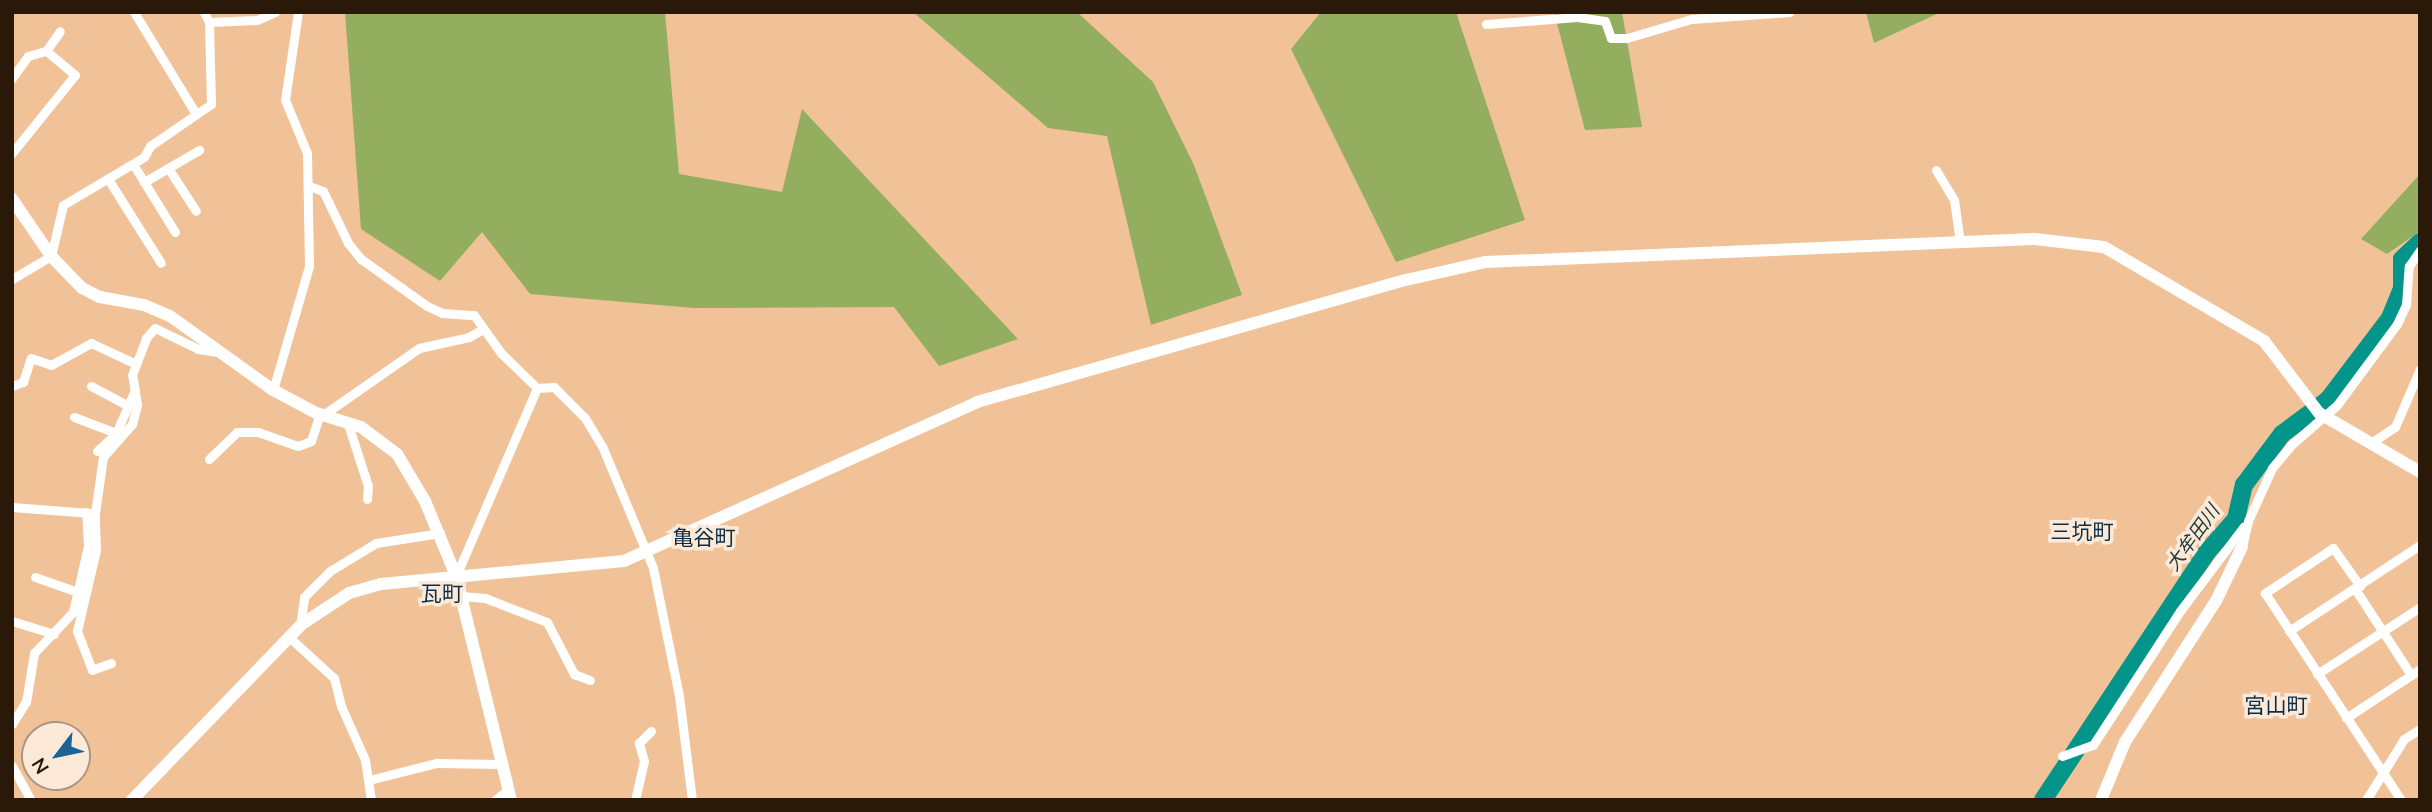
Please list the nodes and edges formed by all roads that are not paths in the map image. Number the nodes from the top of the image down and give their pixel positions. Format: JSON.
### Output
{"nodes":[{"id":1,"x":134,"y":12,"type":"edge"},
{"id":2,"x":204,"y":12,"type":"edge"},
{"id":3,"x":275,"y":12,"type":"edge"},
{"id":4,"x":298,"y":12,"type":"edge"},
{"id":5,"x":1790,"y":12,"type":"edge"},
{"id":6,"x":209,"y":22,"type":"junction"},
{"id":7,"x":1486,"y":24,"type":"dead end"},
{"id":8,"x":60,"y":31,"type":"dead end"},
{"id":9,"x":46,"y":51,"type":"junction"},
{"id":10,"x":12,"y":78,"type":"edge"},
{"id":11,"x":196,"y":114,"type":"junction"},
{"id":12,"x":199,"y":150,"type":"dead end"},
{"id":13,"x":12,"y":153,"type":"edge"},
{"id":14,"x":132,"y":164,"type":"junction"},
{"id":15,"x":168,"y":168,"type":"junction"},
{"id":16,"x":1936,"y":170,"type":"dead end"},
{"id":17,"x":108,"y":179,"type":"junction"},
{"id":18,"x":144,"y":182,"type":"junction"},
{"id":19,"x":309,"y":186,"type":"junction"},
{"id":20,"x":12,"y":199,"type":"edge"},
{"id":21,"x":196,"y":211,"type":"dead end"},
{"id":22,"x":175,"y":232,"type":"dead end"},
{"id":23,"x":1960,"y":242,"type":"junction"},
{"id":24,"x":2420,"y":250,"type":"edge"},
{"id":25,"x":51,"y":256,"type":"junction"},
{"id":26,"x":161,"y":263,"type":"dead end"},
{"id":27,"x":12,"y":279,"type":"edge"},
{"id":28,"x":483,"y":329,"type":"junction"},
{"id":29,"x":223,"y":353,"type":"junction"},
{"id":30,"x":136,"y":364,"type":"junction"},
{"id":31,"x":2420,"y":369,"type":"edge"},
{"id":32,"x":12,"y":386,"type":"edge"},
{"id":33,"x":90,"y":386,"type":"dead end"},
{"id":34,"x":537,"y":388,"type":"junction"},
{"id":35,"x":135,"y":390,"type":"junction"},
{"id":36,"x":272,"y":390,"type":"junction"},
{"id":37,"x":127,"y":405,"type":"junction"},
{"id":38,"x":321,"y":414,"type":"junction"},
{"id":39,"x":2325,"y":416,"type":"junction"},
{"id":40,"x":74,"y":417,"type":"dead end"},
{"id":41,"x":347,"y":421,"type":"junction"},
{"id":42,"x":116,"y":433,"type":"junction"},
{"id":43,"x":2371,"y":443,"type":"junction"},
{"id":44,"x":97,"y":451,"type":"dead end"},
{"id":45,"x":209,"y":459,"type":"dead end"},
{"id":46,"x":2420,"y":472,"type":"edge"},
{"id":47,"x":367,"y":499,"type":"dead end"},
{"id":48,"x":12,"y":508,"type":"edge"},
{"id":49,"x":90,"y":513,"type":"junction"},
{"id":50,"x":2248,"y":521,"type":"junction"},
{"id":51,"x":440,"y":533,"type":"junction"},
{"id":52,"x":2420,"y":545,"type":"edge"},
{"id":53,"x":2242,"y":547,"type":"joint"},
{"id":54,"x":647,"y":552,"type":"junction"},
{"id":55,"x":456,"y":576,"type":"junction"},
{"id":56,"x":35,"y":577,"type":"dead end"},
{"id":57,"x":2357,"y":588,"type":"junction"},
{"id":58,"x":78,"y":592,"type":"junction"},
{"id":59,"x":462,"y":596,"type":"junction"},
{"id":60,"x":2420,"y":607,"type":"edge"},
{"id":61,"x":12,"y":621,"type":"edge"},
{"id":62,"x":300,"y":627,"type":"junction"},
{"id":63,"x":2289,"y":631,"type":"junction"},
{"id":64,"x":2382,"y":631,"type":"junction"},
{"id":65,"x":54,"y":634,"type":"junction"},
{"id":66,"x":290,"y":638,"type":"junction"},
{"id":67,"x":111,"y":663,"type":"dead end"},
{"id":68,"x":2420,"y":669,"type":"edge"},
{"id":69,"x":2317,"y":674,"type":"junction"},
{"id":70,"x":2411,"y":675,"type":"junction"},
{"id":71,"x":590,"y":680,"type":"dead end"},
{"id":72,"x":2346,"y":718,"type":"junction"},
{"id":73,"x":12,"y":724,"type":"edge"},
{"id":74,"x":2420,"y":729,"type":"edge"},
{"id":75,"x":651,"y":731,"type":"dead end"},
{"id":76,"x":2062,"y":756,"type":"dead end"},
{"id":77,"x":501,"y":764,"type":"junction"},
{"id":78,"x":12,"y":766,"type":"edge"},
{"id":79,"x":2383,"y":774,"type":"junction"},
{"id":80,"x":369,"y":780,"type":"junction"},
{"id":81,"x":510,"y":795,"type":"edge"},
{"id":82,"x":31,"y":800,"type":"edge"},
{"id":83,"x":132,"y":800,"type":"edge"},
{"id":84,"x":371,"y":800,"type":"edge"},
{"id":85,"x":495,"y":800,"type":"edge"},
{"id":86,"x":635,"y":800,"type":"edge"},
{"id":87,"x":692,"y":800,"type":"edge"},
{"id":88,"x":2101,"y":800,"type":"edge"},
{"id":89,"x":2366,"y":800,"type":"edge"},
{"id":90,"x":2401,"y":800,"type":"edge"}],
"edges":[{"from":1,"to":11,"type":"street"},
{"from":2,"to":6,"type":"street"},
{"from":3,"to":6,"type":"street"},
{"from":4,"to":19,"type":"street"},
{"from":5,"to":7,"type":"street"},
{"from":6,"to":11,"type":"street"},
{"from":8,"to":9,"type":"street"},
{"from":9,"to":10,"type":"street"},
{"from":9,"to":13,"type":"street"},
{"from":11,"to":14,"type":"street"},
{"from":12,"to":15,"type":"street"},
{"from":14,"to":17,"type":"street"},
{"from":14,"to":18,"type":"street"},
{"from":15,"to":18,"type":"street"},
{"from":15,"to":21,"type":"street"},
{"from":16,"to":23,"type":"street"},
{"from":17,"to":25,"type":"street"},
{"from":17,"to":26,"type":"street"},
{"from":18,"to":22,"type":"street"},
{"from":19,"to":28,"type":"street"},
{"from":19,"to":36,"type":"street"},
{"from":20,"to":25,"type":"street"},
{"from":23,"to":39,"type":"street"},
{"from":23,"to":54,"type":"street"},
{"from":24,"to":39,"type":"street"},
{"from":25,"to":27,"type":"street"},
{"from":25,"to":29,"type":"street"},
{"from":28,"to":34,"type":"street"},
{"from":28,"to":38,"type":"street"},
{"from":29,"to":30,"type":"street"},
{"from":29,"to":36,"type":"street"},
{"from":30,"to":32,"type":"street"},
{"from":30,"to":35,"type":"street"},
{"from":31,"to":43,"type":"street"},
{"from":33,"to":37,"type":"street"},
{"from":34,"to":54,"type":"street"},
{"from":34,"to":55,"type":"street"},
{"from":35,"to":37,"type":"street"},
{"from":35,"to":49,"type":"street"},
{"from":36,"to":38,"type":"street"},
{"from":37,"to":42,"type":"street"},
{"from":38,"to":41,"type":"street"},
{"from":38,"to":45,"type":"street"},
{"from":39,"to":43,"type":"street"},
{"from":39,"to":50,"type":"street"},
{"from":40,"to":42,"type":"street"},
{"from":41,"to":47,"type":"street"},
{"from":41,"to":51,"type":"street"},
{"from":42,"to":44,"type":"street"},
{"from":43,"to":46,"type":"street"},
{"from":48,"to":49,"type":"street"},
{"from":49,"to":58,"type":"street"},
{"from":49,"to":67,"type":"street"},
{"from":50,"to":53,"type":"street"},
{"from":50,"to":76,"type":"street"},
{"from":51,"to":55,"type":"street"},
{"from":51,"to":62,"type":"street"},
{"from":52,"to":57,"type":"street"},
{"from":53,"to":88,"type":"street"},
{"from":54,"to":55,"type":"street"},
{"from":54,"to":87,"type":"street"},
{"from":55,"to":59,"type":"street"},
{"from":55,"to":62,"type":"street"},
{"from":56,"to":58,"type":"street"},
{"from":57,"to":63,"type":"street"},
{"from":57,"to":63,"type":"street"},
{"from":57,"to":64,"type":"street"},
{"from":58,"to":65,"type":"street"},
{"from":59,"to":71,"type":"street"},
{"from":59,"to":77,"type":"street"},
{"from":60,"to":64,"type":"street"},
{"from":61,"to":65,"type":"street"},
{"from":62,"to":66,"type":"street"},
{"from":63,"to":69,"type":"street"},
{"from":64,"to":69,"type":"street"},
{"from":64,"to":70,"type":"street"},
{"from":65,"to":73,"type":"street"},
{"from":66,"to":80,"type":"street"},
{"from":66,"to":83,"type":"street"},
{"from":68,"to":70,"type":"street"},
{"from":69,"to":72,"type":"street"},
{"from":70,"to":72,"type":"street"},
{"from":72,"to":79,"type":"street"},
{"from":74,"to":79,"type":"street"},
{"from":75,"to":86,"type":"street"},
{"from":77,"to":80,"type":"street"},
{"from":77,"to":81,"type":"street"},
{"from":78,"to":82,"type":"street"},
{"from":79,"to":89,"type":"street"},
{"from":79,"to":90,"type":"street"},
{"from":80,"to":84,"type":"street"},
{"from":81,"to":85,"type":"street"}]}
